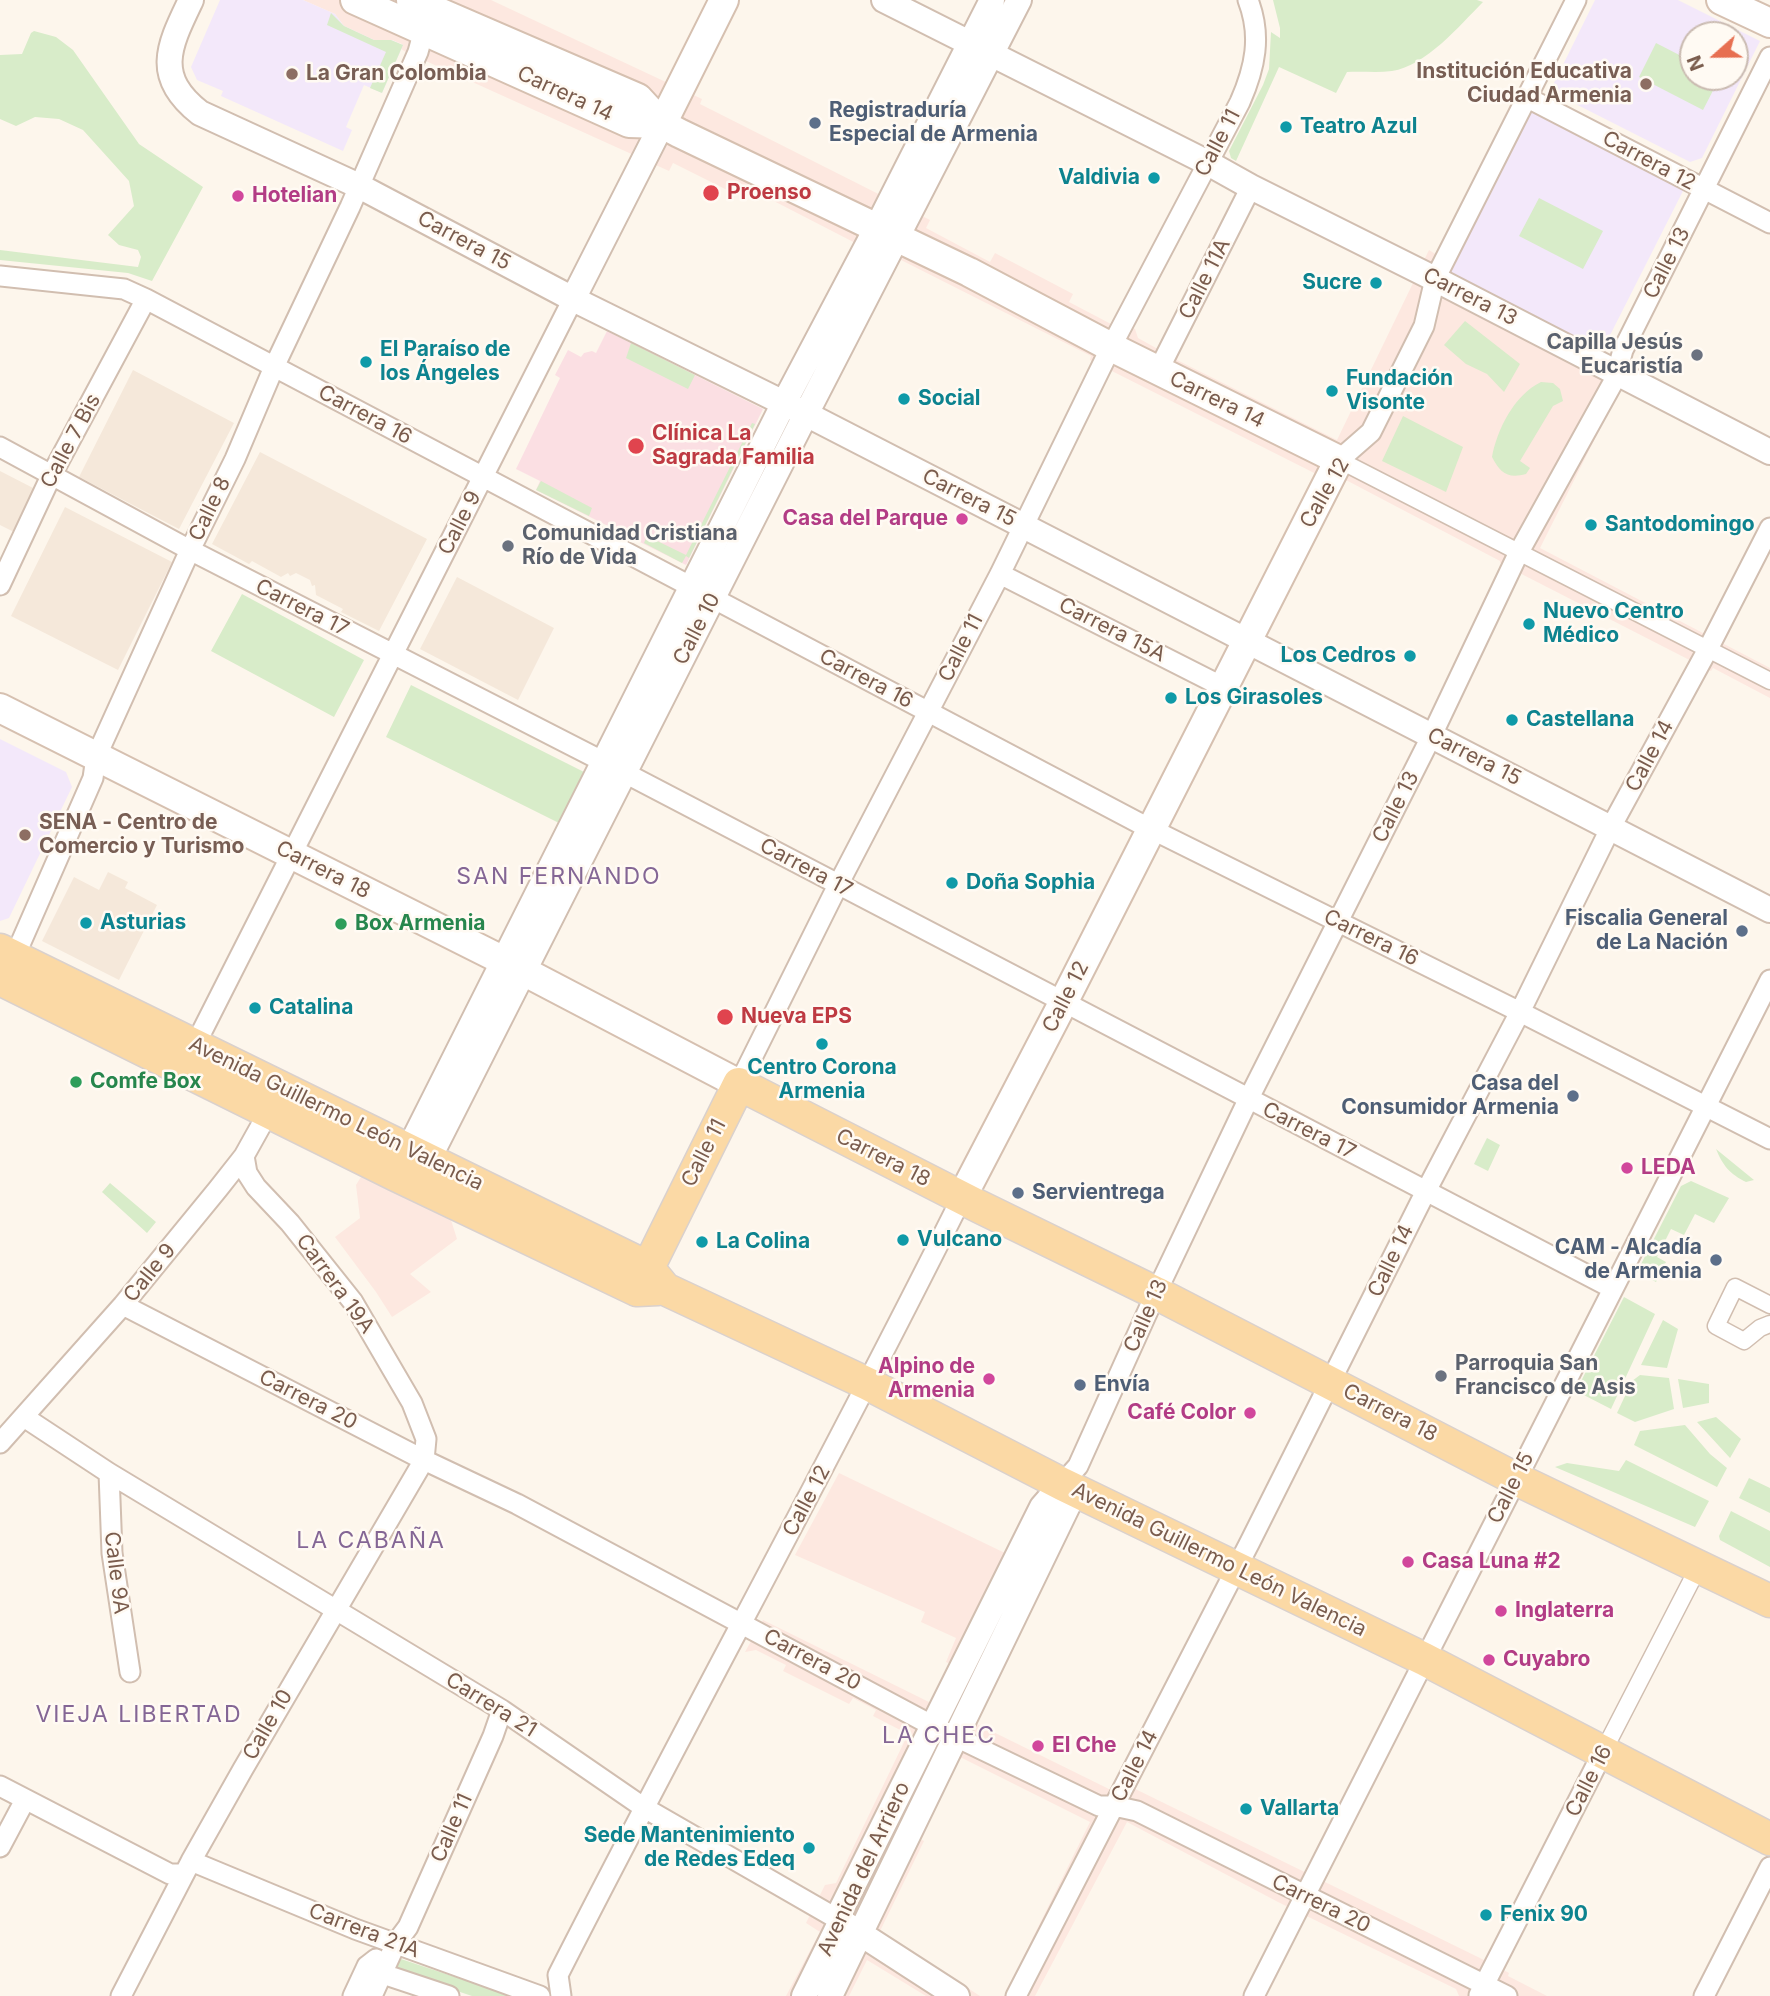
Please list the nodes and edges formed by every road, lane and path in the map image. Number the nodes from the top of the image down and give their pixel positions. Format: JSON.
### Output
{"nodes":[{"id":1,"x":191,"y":0,"type":"edge"},
{"id":2,"x":355,"y":0,"type":"edge"},
{"id":3,"x":724,"y":0,"type":"edge"},
{"id":4,"x":884,"y":0,"type":"edge"},
{"id":5,"x":992,"y":0,"type":"edge"},
{"id":6,"x":1020,"y":0,"type":"edge"},
{"id":7,"x":1248,"y":0,"type":"edge"},
{"id":8,"x":1576,"y":0,"type":"edge"},
{"id":9,"x":1721,"y":0,"type":"edge"},
{"id":10,"x":426,"y":10,"type":"edge"},
{"id":11,"x":1770,"y":23,"type":"edge"},
{"id":12,"x":970,"y":43,"type":"junction"},
{"id":13,"x":992,"y":56,"type":"junction"},
{"id":14,"x":1770,"y":57,"type":"edge"},
{"id":15,"x":1528,"y":98,"type":"junction"},
{"id":16,"x":662,"y":124,"type":"junction"},
{"id":17,"x":1208,"y":163,"type":"junction"},
{"id":18,"x":359,"y":186,"type":"junction"},
{"id":19,"x":1251,"y":187,"type":"junction"},
{"id":20,"x":1704,"y":190,"type":"junction"},
{"id":21,"x":1770,"y":223,"type":"edge"},
{"id":22,"x":887,"y":232,"type":"junction"},
{"id":23,"x":0,"y":276,"type":"edge"},
{"id":24,"x":1436,"y":279,"type":"junction"},
{"id":25,"x":146,"y":299,"type":"junction"},
{"id":26,"x":573,"y":299,"type":"junction"},
{"id":27,"x":1111,"y":347,"type":"junction"},
{"id":28,"x":274,"y":367,"type":"junction"},
{"id":29,"x":1158,"y":370,"type":"junction"},
{"id":30,"x":1618,"y":373,"type":"junction"},
{"id":31,"x":795,"y":408,"type":"junction"},
{"id":32,"x":0,"y":447,"type":"edge"},
{"id":33,"x":1770,"y":452,"type":"edge"},
{"id":34,"x":1339,"y":460,"type":"junction"},
{"id":35,"x":52,"y":474,"type":"junction"},
{"id":36,"x":482,"y":477,"type":"junction"},
{"id":37,"x":1024,"y":526,"type":"junction"},
{"id":38,"x":1770,"y":528,"type":"edge"},
{"id":39,"x":190,"y":550,"type":"junction"},
{"id":40,"x":1519,"y":552,"type":"junction"},
{"id":41,"x":1000,"y":574,"type":"junction"},
{"id":42,"x":0,"y":585,"type":"edge"},
{"id":43,"x":702,"y":593,"type":"junction"},
{"id":44,"x":1247,"y":640,"type":"junction"},
{"id":45,"x":1708,"y":649,"type":"junction"},
{"id":46,"x":393,"y":654,"type":"junction"},
{"id":47,"x":1770,"y":681,"type":"edge"},
{"id":48,"x":1223,"y":687,"type":"junction"},
{"id":49,"x":0,"y":708,"type":"edge"},
{"id":50,"x":929,"y":712,"type":"junction"},
{"id":51,"x":1432,"y":735,"type":"junction"},
{"id":52,"x":96,"y":757,"type":"junction"},
{"id":53,"x":614,"y":768,"type":"junction"},
{"id":54,"x":1611,"y":827,"type":"junction"},
{"id":55,"x":1152,"y":829,"type":"junction"},
{"id":56,"x":292,"y":854,"type":"junction"},
{"id":57,"x":838,"y":885,"type":"junction"},
{"id":58,"x":1770,"y":910,"type":"edge"},
{"id":59,"x":1338,"y":922,"type":"junction"},
{"id":60,"x":514,"y":966,"type":"junction"},
{"id":61,"x":4,"y":971,"type":"edge"},
{"id":62,"x":1770,"y":980,"type":"edge"},
{"id":63,"x":1063,"y":1003,"type":"junction"},
{"id":64,"x":1520,"y":1012,"type":"junction"},
{"id":65,"x":195,"y":1045,"type":"junction"},
{"id":66,"x":738,"y":1084,"type":"junction"},
{"id":67,"x":275,"y":1100,"type":"junction"},
{"id":68,"x":1248,"y":1100,"type":"junction"},
{"id":69,"x":1706,"y":1105,"type":"junction"},
{"id":70,"x":1725,"y":1115,"type":"junction"},
{"id":71,"x":1770,"y":1139,"type":"edge"},
{"id":72,"x":1688,"y":1141,"type":"junction"},
{"id":73,"x":244,"y":1156,"type":"junction"},
{"id":74,"x":412,"y":1167,"type":"junction"},
{"id":75,"x":1426,"y":1191,"type":"junction"},
{"id":76,"x":962,"y":1197,"type":"junction"},
{"id":77,"x":649,"y":1282,"type":"junction"},
{"id":78,"x":1612,"y":1288,"type":"junction"},
{"id":79,"x":1156,"y":1293,"type":"junction"},
{"id":80,"x":123,"y":1305,"type":"junction"},
{"id":81,"x":1770,"y":1305,"type":"edge"},
{"id":82,"x":1770,"y":1324,"type":"edge"},
{"id":83,"x":1330,"y":1383,"type":"junction"},
{"id":84,"x":868,"y":1384,"type":"junction"},
{"id":85,"x":24,"y":1417,"type":"junction"},
{"id":86,"x":0,"y":1443,"type":"edge"},
{"id":87,"x":424,"y":1460,"type":"junction"},
{"id":88,"x":108,"y":1473,"type":"junction"},
{"id":89,"x":1516,"y":1479,"type":"junction"},
{"id":90,"x":1069,"y":1487,"type":"junction"},
{"id":91,"x":1236,"y":1566,"type":"junction"},
{"id":92,"x":1699,"y":1566,"type":"junction"},
{"id":93,"x":1770,"y":1601,"type":"edge"},
{"id":94,"x":336,"y":1609,"type":"junction"},
{"id":95,"x":742,"y":1623,"type":"junction"},
{"id":96,"x":1424,"y":1659,"type":"junction"},
{"id":97,"x":130,"y":1672,"type":"dead end"},
{"id":98,"x":502,"y":1710,"type":"junction"},
{"id":99,"x":944,"y":1731,"type":"junction"},
{"id":100,"x":1604,"y":1752,"type":"junction"},
{"id":101,"x":0,"y":1786,"type":"edge"},
{"id":102,"x":25,"y":1800,"type":"junction"},
{"id":103,"x":1114,"y":1806,"type":"junction"},
{"id":104,"x":643,"y":1807,"type":"junction"},
{"id":105,"x":1770,"y":1839,"type":"edge"},
{"id":106,"x":0,"y":1847,"type":"edge"},
{"id":107,"x":1770,"y":1867,"type":"edge"},
{"id":108,"x":188,"y":1868,"type":"junction"},
{"id":109,"x":1304,"y":1896,"type":"junction"},
{"id":110,"x":850,"y":1928,"type":"junction"},
{"id":111,"x":396,"y":1943,"type":"junction"},
{"id":112,"x":375,"y":1970,"type":"junction"},
{"id":113,"x":1482,"y":1990,"type":"edge"},
{"id":114,"x":121,"y":1996,"type":"edge"},
{"id":115,"x":353,"y":1996,"type":"edge"},
{"id":116,"x":372,"y":1996,"type":"edge"},
{"id":117,"x":449,"y":1996,"type":"edge"},
{"id":118,"x":540,"y":1996,"type":"edge"},
{"id":119,"x":561,"y":1996,"type":"edge"},
{"id":120,"x":804,"y":1996,"type":"edge"},
{"id":121,"x":830,"y":1996,"type":"edge"},
{"id":122,"x":957,"y":1996,"type":"edge"},
{"id":123,"x":1016,"y":1996,"type":"edge"},
{"id":124,"x":1254,"y":1996,"type":"edge"},
{"id":125,"x":1507,"y":1996,"type":"edge"},
{"id":126,"x":1704,"y":1996,"type":"edge"}],
"edges":[{"from":1,"to":18,"type":"street","name":"Carrera 15"},
{"from":2,"to":10,"type":"main road","name":"Carrera 14"},
{"from":3,"to":16,"type":"main road","name":"Calle 9"},
{"from":4,"to":12,"type":"street"},
{"from":5,"to":12,"type":"street","name":"Calle 10"},
{"from":6,"to":13,"type":"street","name":"Calle 10"},
{"from":7,"to":17,"type":"street","name":"Calle 11"},
{"from":8,"to":15,"type":"street","name":"Calle 12"},
{"from":9,"to":11,"type":"main road"},
{"from":10,"to":16,"type":"main road","name":"Carrera 14"},
{"from":10,"to":18,"type":"street","name":"Calle 8"},
{"from":12,"to":13,"type":"street"},
{"from":12,"to":22,"type":"street","name":"Calle 10"},
{"from":13,"to":17,"type":"street","name":"Carrera 13"},
{"from":13,"to":22,"type":"street","name":"Calle 10"},
{"from":14,"to":20,"type":"street","name":"Calle 13"},
{"from":15,"to":20,"type":"street","name":"Carrera 12"},
{"from":15,"to":24,"type":"street","name":"Calle 12"},
{"from":16,"to":22,"type":"main road","name":"Carrera 14"},
{"from":16,"to":26,"type":"street","name":"Calle 9"},
{"from":17,"to":19,"type":"street","name":"Carrera 13"},
{"from":17,"to":27,"type":"street","name":"Calle 11"},
{"from":18,"to":26,"type":"street","name":"Carrera 15"},
{"from":18,"to":28,"type":"street","name":"Calle 8"},
{"from":19,"to":24,"type":"street","name":"Carrera 13"},
{"from":19,"to":29,"type":"street","name":"Calle 11A"},
{"from":20,"to":21,"type":"street","name":"Carrera 12"},
{"from":20,"to":30,"type":"street","name":"Calle 13"},
{"from":22,"to":27,"type":"main road","name":"Carrera 14"},
{"from":22,"to":31,"type":"street","name":"Calle 10"},
{"from":23,"to":25,"type":"street","name":"Carrera 16"},
{"from":24,"to":30,"type":"street","name":"Carrera 13"},
{"from":24,"to":34,"type":"street","name":"Calle 12"},
{"from":25,"to":28,"type":"street","name":"Carrera 16"},
{"from":25,"to":35,"type":"street","name":"Calle 7 Bis"},
{"from":26,"to":31,"type":"street","name":"Carrera 15"},
{"from":26,"to":36,"type":"street","name":"Calle 9"},
{"from":27,"to":29,"type":"main road","name":"Carrera 14"},
{"from":27,"to":37,"type":"street","name":"Calle 11"},
{"from":28,"to":36,"type":"street","name":"Carrera 16"},
{"from":28,"to":39,"type":"street","name":"Calle 8"},
{"from":29,"to":34,"type":"main road","name":"Carrera 14"},
{"from":30,"to":33,"type":"street","name":"Carrera 13"},
{"from":30,"to":40,"type":"street","name":"Calle 13"},
{"from":31,"to":37,"type":"street","name":"Carrera 15"},
{"from":31,"to":43,"type":"street","name":"Calle 10"},
{"from":32,"to":35,"type":"street","name":"Carrera 17"},
{"from":34,"to":40,"type":"street","name":"Carrera 14"},
{"from":34,"to":44,"type":"main road","name":"Calle 12"},
{"from":35,"to":39,"type":"street","name":"Carrera 17"},
{"from":35,"to":42,"type":"street","name":"Calle 7 Bis"},
{"from":36,"to":43,"type":"street","name":"Carrera 16"},
{"from":36,"to":46,"type":"street","name":"Calle 9"},
{"from":37,"to":41,"type":"street","name":"Calle 11"},
{"from":37,"to":44,"type":"street","name":"Carrera 15"},
{"from":38,"to":45,"type":"street","name":"Calle 14"},
{"from":39,"to":46,"type":"street","name":"Carrera 17"},
{"from":39,"to":52,"type":"street","name":"Calle 8"},
{"from":40,"to":45,"type":"street","name":"Carrera 14"},
{"from":40,"to":51,"type":"street","name":"Calle 13"},
{"from":41,"to":48,"type":"street","name":"Carrera 15A"},
{"from":41,"to":50,"type":"street","name":"Calle 11"},
{"from":43,"to":50,"type":"street","name":"Carrera 16"},
{"from":43,"to":53,"type":"street","name":"Calle 10"},
{"from":44,"to":48,"type":"main road","name":"Calle 12"},
{"from":44,"to":51,"type":"street","name":"Carrera 15"},
{"from":45,"to":47,"type":"street","name":"Carrera 14"},
{"from":45,"to":54,"type":"street","name":"Calle 14"},
{"from":46,"to":53,"type":"street","name":"Carrera 17"},
{"from":46,"to":56,"type":"street","name":"Calle 9"},
{"from":48,"to":55,"type":"main road","name":"Calle 12"},
{"from":49,"to":52,"type":"main road","name":"Carrera 18"},
{"from":50,"to":55,"type":"street","name":"Carrera 16"},
{"from":50,"to":57,"type":"street","name":"Calle 11"},
{"from":51,"to":54,"type":"street","name":"Carrera 15"},
{"from":51,"to":59,"type":"street","name":"Calle 13"},
{"from":52,"to":56,"type":"main road","name":"Carrera 18"},
{"from":52,"to":61,"type":"street","name":"Calle 8"},
{"from":53,"to":57,"type":"street","name":"Carrera 17"},
{"from":53,"to":60,"type":"street","name":"Calle 10"},
{"from":54,"to":58,"type":"street","name":"Carrera 15"},
{"from":54,"to":64,"type":"street","name":"Calle 14"},
{"from":55,"to":59,"type":"street","name":"Carrera 16"},
{"from":55,"to":63,"type":"main road","name":"Calle 12"},
{"from":56,"to":60,"type":"main road","name":"Carrera 18"},
{"from":56,"to":65,"type":"street","name":"Calle 9"},
{"from":57,"to":63,"type":"street","name":"Carrera 17"},
{"from":57,"to":66,"type":"street","name":"Calle 11"},
{"from":59,"to":64,"type":"street","name":"Carrera 16"},
{"from":59,"to":68,"type":"street","name":"Calle 13"},
{"from":60,"to":66,"type":"main road","name":"Carrera 18"},
{"from":60,"to":74,"type":"street","name":"Calle 10"},
{"from":61,"to":65,"type":"main road","name":"Avenida Guillermo León Valencia"},
{"from":61,"to":67,"type":"main road","name":"Avenida Guillermo León Valencia"},
{"from":62,"to":69,"type":"street","name":"Calle 15"},
{"from":63,"to":68,"type":"street","name":"Carrera 17"},
{"from":63,"to":76,"type":"main road","name":"Calle 12"},
{"from":64,"to":69,"type":"street","name":"Carrera 16"},
{"from":64,"to":75,"type":"street","name":"Calle 14"},
{"from":65,"to":67,"type":"main road","name":"Avenida Guillermo León Valencia"},
{"from":66,"to":76,"type":"main road","name":"Carrera 18"},
{"from":66,"to":77,"type":"main road","name":"Calle 11"},
{"from":67,"to":73,"type":"street","name":"Calle 9"},
{"from":67,"to":74,"type":"main road","name":"Avenida Guillermo León Valencia"},
{"from":68,"to":75,"type":"street","name":"Carrera 17"},
{"from":68,"to":79,"type":"street","name":"Calle 13"},
{"from":69,"to":70,"type":"street","name":"Carrera 16"},
{"from":69,"to":72,"type":"street","name":"Calle 15"},
{"from":70,"to":71,"type":"street","name":"Carrera 16"},
{"from":70,"to":72,"type":"street"},
{"from":72,"to":78,"type":"street","name":"Calle 15"},
{"from":73,"to":80,"type":"street","name":"Calle 9"},
{"from":73,"to":87,"type":"street","name":"Carrera 19A"},
{"from":74,"to":77,"type":"main road","name":"Avenida Guillermo León Valencia"},
{"from":75,"to":78,"type":"street","name":"Carrera 17"},
{"from":75,"to":83,"type":"street","name":"Calle 14"},
{"from":76,"to":79,"type":"main road","name":"Carrera 18"},
{"from":76,"to":84,"type":"street","name":"Calle 12"},
{"from":77,"to":84,"type":"main road","name":"Avenida Guillermo León Valencia"},
{"from":78,"to":89,"type":"street","name":"Calle 15"},
{"from":79,"to":83,"type":"main road","name":"Carrera 18"},
{"from":79,"to":90,"type":"street","name":"Calle 13"},
{"from":80,"to":85,"type":"street","name":"Calle 9"},
{"from":80,"to":87,"type":"street","name":"Carrera 20"},
{"from":81,"to":82,"type":"street"},
{"from":83,"to":89,"type":"main road","name":"Carrera 18"},
{"from":83,"to":91,"type":"street","name":"Calle 14"},
{"from":84,"to":90,"type":"main road","name":"Avenida Guillermo León Valencia"},
{"from":84,"to":95,"type":"street","name":"Calle 12"},
{"from":85,"to":86,"type":"street","name":"Calle 9"},
{"from":85,"to":88,"type":"street","name":"Carrera 21"},
{"from":87,"to":94,"type":"street","name":"Calle 10"},
{"from":87,"to":95,"type":"street","name":"Carrera 20"},
{"from":88,"to":94,"type":"street","name":"Carrera 21"},
{"from":88,"to":97,"type":"street","name":"Calle 9A"},
{"from":89,"to":92,"type":"main road","name":"Carrera 18"},
{"from":89,"to":96,"type":"street","name":"Calle 15"},
{"from":90,"to":91,"type":"main road","name":"Avenida Guillermo León Valencia"},
{"from":90,"to":99,"type":"street","name":"Avenida del Arriero"},
{"from":91,"to":96,"type":"main road","name":"Avenida Guillermo León Valencia"},
{"from":91,"to":103,"type":"street","name":"Calle 14"},
{"from":92,"to":93,"type":"main road","name":"Carrera 18"},
{"from":92,"to":100,"type":"street","name":"Calle 16"},
{"from":94,"to":98,"type":"street","name":"Carrera 21"},
{"from":94,"to":108,"type":"street","name":"Calle 10"},
{"from":95,"to":99,"type":"street","name":"Carrera 20"},
{"from":95,"to":104,"type":"street","name":"Calle 12"},
{"from":96,"to":100,"type":"main road","name":"Avenida Guillermo León Valencia"},
{"from":96,"to":109,"type":"street","name":"Calle 15"},
{"from":98,"to":104,"type":"street","name":"Carrera 21"},
{"from":98,"to":111,"type":"street","name":"Calle 11"},
{"from":99,"to":103,"type":"street","name":"Carrera 20"},
{"from":99,"to":110,"type":"street","name":"Avenida del Arriero"},
{"from":100,"to":105,"type":"main road","name":"Avenida Guillermo León Valencia"},
{"from":100,"to":113,"type":"street","name":"Calle 16"},
{"from":101,"to":102,"type":"street","name":"Carrera 21A"},
{"from":102,"to":106,"type":"street"},
{"from":102,"to":108,"type":"street","name":"Carrera 21A"},
{"from":103,"to":109,"type":"street","name":"Carrera 20"},
{"from":103,"to":123,"type":"street","name":"Calle 14"},
{"from":104,"to":110,"type":"street","name":"Carrera 21"},
{"from":104,"to":119,"type":"street","name":"Calle 12"},
{"from":107,"to":126,"type":"street"},
{"from":108,"to":111,"type":"street","name":"Carrera 21A"},
{"from":108,"to":114,"type":"street","name":"Calle 10"},
{"from":109,"to":113,"type":"street","name":"Carrera 20"},
{"from":109,"to":124,"type":"street","name":"Calle 15"},
{"from":110,"to":120,"type":"street","name":"Avenida del Arriero"},
{"from":110,"to":121,"type":"street","name":"Avenida del Arriero"},
{"from":110,"to":122,"type":"street","name":"Carrera 21"},
{"from":111,"to":112,"type":"street","name":"Calle 11"},
{"from":111,"to":118,"type":"street","name":"Carrera 21A"},
{"from":112,"to":115,"type":"street","name":"Calle 11"},
{"from":112,"to":116,"type":"street","name":"Calle 11"},
{"from":112,"to":117,"type":"street","name":"Carrera 21A"},
{"from":113,"to":125,"type":"street","name":"Carrera 20"}]}
